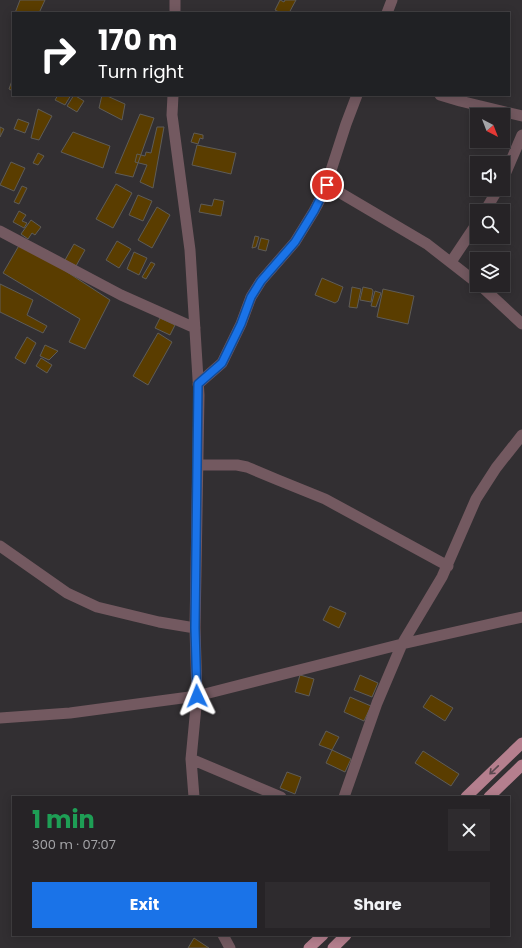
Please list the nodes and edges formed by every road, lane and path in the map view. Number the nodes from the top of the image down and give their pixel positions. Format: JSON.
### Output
{"nodes":[{"id":1,"x":175,"y":0,"type":"edge"},
{"id":2,"x":392,"y":0,"type":"edge"},
{"id":3,"x":175,"y":12,"type":"edge"},
{"id":4,"x":387,"y":12,"type":"edge"},
{"id":5,"x":173,"y":96,"type":"edge"},
{"id":6,"x":357,"y":96,"type":"edge"},
{"id":7,"x":443,"y":96,"type":"edge"},
{"id":8,"x":522,"y":116,"type":"edge"},
{"id":9,"x":522,"y":135,"type":"edge"},
{"id":10,"x":510,"y":163,"type":"edge"},
{"id":11,"x":327,"y":185,"type":"junction"},
{"id":12,"x":0,"y":231,"type":"edge"},
{"id":13,"x":470,"y":234,"type":"edge"},
{"id":14,"x":452,"y":262,"type":"junction"},
{"id":15,"x":470,"y":276,"type":"edge"},
{"id":16,"x":488,"y":292,"type":"edge"},
{"id":17,"x":522,"y":324,"type":"edge"},
{"id":18,"x":195,"y":328,"type":"junction"},
{"id":19,"x":198,"y":384,"type":"junction"},
{"id":20,"x":522,"y":435,"type":"edge"},
{"id":21,"x":198,"y":465,"type":"junction"},
{"id":22,"x":0,"y":546,"type":"edge"},
{"id":23,"x":448,"y":566,"type":"junction"},
{"id":24,"x":522,"y":617,"type":"edge"},
{"id":25,"x":195,"y":628,"type":"junction"},
{"id":26,"x":402,"y":644,"type":"junction"},
{"id":27,"x":197,"y":696,"type":"junction"},
{"id":28,"x":0,"y":718,"type":"edge"},
{"id":29,"x":522,"y":743,"type":"edge"},
{"id":30,"x":192,"y":759,"type":"junction"},
{"id":31,"x":522,"y":765,"type":"edge"},
{"id":32,"x":194,"y":796,"type":"edge"},
{"id":33,"x":279,"y":796,"type":"edge"},
{"id":34,"x":344,"y":796,"type":"edge"},
{"id":35,"x":467,"y":796,"type":"edge"},
{"id":36,"x":490,"y":796,"type":"edge"},
{"id":37,"x":224,"y":936,"type":"edge"},
{"id":38,"x":322,"y":936,"type":"edge"},
{"id":39,"x":345,"y":936,"type":"edge"},
{"id":40,"x":230,"y":948,"type":"edge"},
{"id":41,"x":309,"y":948,"type":"edge"},
{"id":42,"x":333,"y":948,"type":"edge"}],
"edges":[{"from":1,"to":3,"type":"street"},
{"from":2,"to":4,"type":"street"},
{"from":5,"to":18,"type":"street"},
{"from":6,"to":11,"type":"street"},
{"from":7,"to":8,"type":"street"},
{"from":9,"to":10,"type":"street"},
{"from":11,"to":14,"type":"street"},
{"from":11,"to":19,"type":"street"},
{"from":12,"to":18,"type":"street"},
{"from":13,"to":14,"type":"street"},
{"from":14,"to":15,"type":"street"},
{"from":16,"to":17,"type":"street"},
{"from":18,"to":19,"type":"street"},
{"from":19,"to":21,"type":"street"},
{"from":20,"to":23,"type":"street"},
{"from":21,"to":23,"type":"street"},
{"from":21,"to":25,"type":"street"},
{"from":22,"to":25,"type":"street"},
{"from":23,"to":26,"type":"street"},
{"from":24,"to":26,"type":"street"},
{"from":25,"to":27,"type":"street"},
{"from":26,"to":27,"type":"street"},
{"from":26,"to":34,"type":"street"},
{"from":27,"to":28,"type":"street"},
{"from":27,"to":30,"type":"street"},
{"from":29,"to":35,"type":"main road","one_way":true},
{"from":30,"to":32,"type":"street"},
{"from":30,"to":33,"type":"street"},
{"from":31,"to":36,"type":"main road"},
{"from":37,"to":40,"type":"street"},
{"from":38,"to":41,"type":"main road"},
{"from":39,"to":42,"type":"main road"}]}
